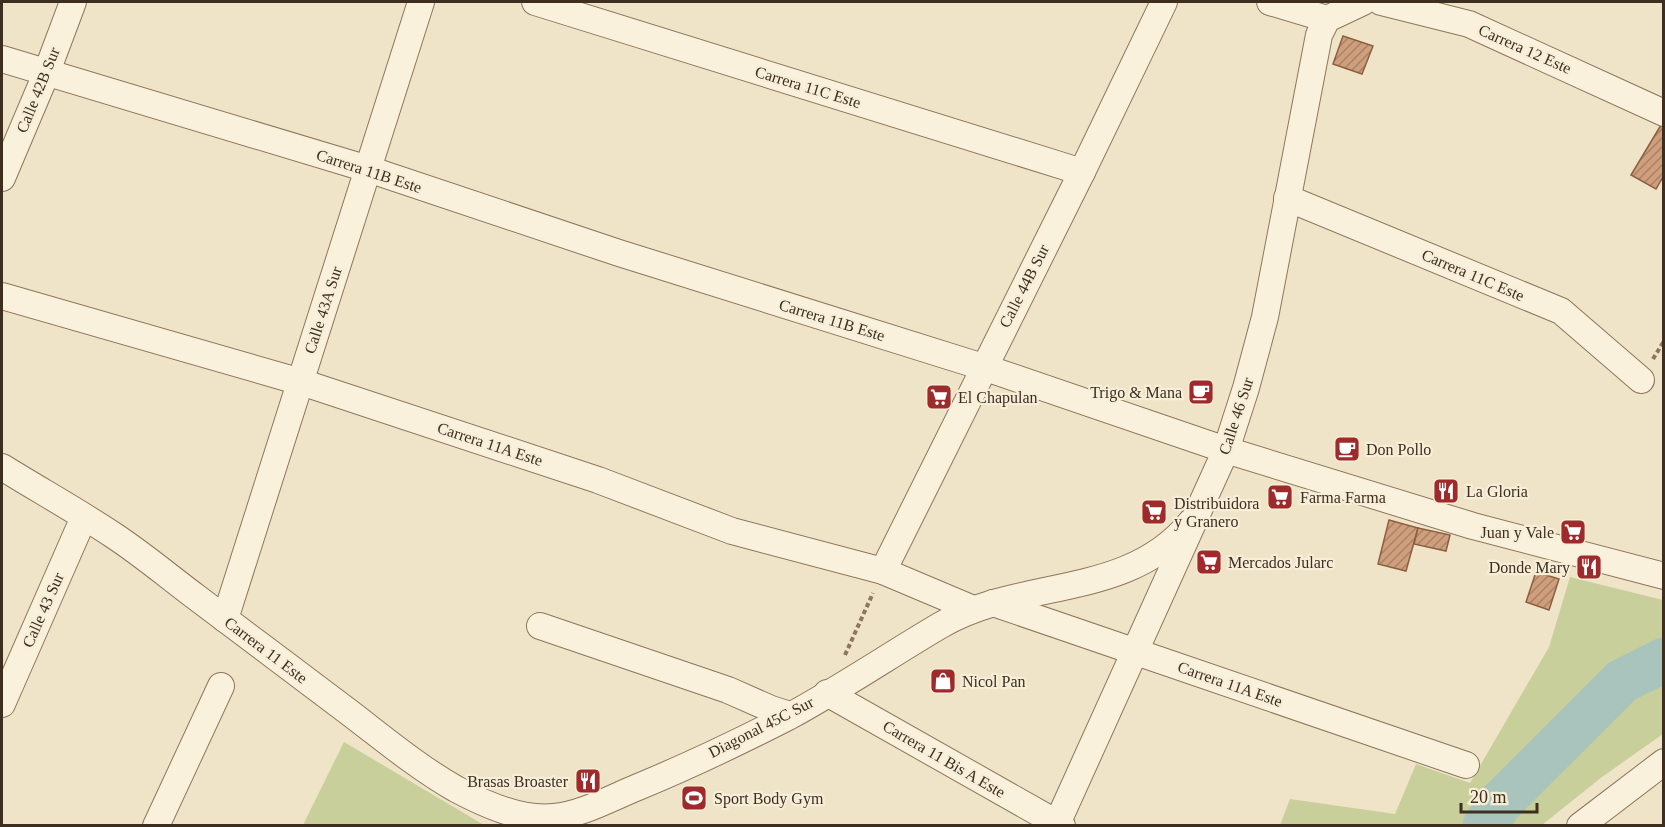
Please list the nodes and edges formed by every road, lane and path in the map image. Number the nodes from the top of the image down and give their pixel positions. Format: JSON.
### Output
{"nodes":[{"id":1,"x":74,"y":2,"type":"edge"},
{"id":2,"x":421,"y":2,"type":"edge"},
{"id":3,"x":535,"y":2,"type":"edge"},
{"id":4,"x":1164,"y":2,"type":"edge"},
{"id":5,"x":1270,"y":2,"type":"edge"},
{"id":6,"x":1363,"y":2,"type":"edge"},
{"id":7,"x":1381,"y":2,"type":"edge"},
{"id":8,"x":1327,"y":20,"type":"junction"},
{"id":9,"x":2,"y":59,"type":"edge"},
{"id":10,"x":46,"y":74,"type":"junction"},
{"id":11,"x":1664,"y":113,"type":"edge"},
{"id":12,"x":368,"y":169,"type":"junction"},
{"id":13,"x":1082,"y":172,"type":"junction"},
{"id":14,"x":2,"y":178,"type":"edge"},
{"id":15,"x":1287,"y":198,"type":"junction"},
{"id":16,"x":2,"y":296,"type":"edge"},
{"id":17,"x":983,"y":367,"type":"junction"},
{"id":18,"x":1641,"y":380,"type":"dead end"},
{"id":19,"x":300,"y":382,"type":"junction"},
{"id":20,"x":1226,"y":450,"type":"junction"},
{"id":21,"x":2,"y":467,"type":"edge"},
{"id":22,"x":84,"y":517,"type":"junction"},
{"id":23,"x":1191,"y":522,"type":"junction"},
{"id":24,"x":883,"y":571,"type":"junction"},
{"id":25,"x":1664,"y":576,"type":"edge"},
{"id":26,"x":983,"y":606,"type":"junction"},
{"id":27,"x":225,"y":619,"type":"junction"},
{"id":28,"x":540,"y":627,"type":"dead end"},
{"id":29,"x":1134,"y":651,"type":"junction"},
{"id":30,"x":221,"y":686,"type":"dead end"},
{"id":31,"x":827,"y":693,"type":"junction"},
{"id":32,"x":2,"y":704,"type":"edge"},
{"id":33,"x":790,"y":715,"type":"junction"},
{"id":34,"x":1664,"y":762,"type":"edge"},
{"id":35,"x":1466,"y":765,"type":"dead end"},
{"id":36,"x":547,"y":822,"type":"edge"},
{"id":37,"x":156,"y":825,"type":"edge"},
{"id":38,"x":1058,"y":825,"type":"edge"},
{"id":39,"x":1580,"y":825,"type":"edge"}],
"edges":[{"from":1,"to":10,"type":"street","name":"Calle 42B Sur"},
{"from":2,"to":12,"type":"street","name":"Calle 43A Sur"},
{"from":3,"to":13,"type":"street","name":"Carrera 11C Este"},
{"from":4,"to":13,"type":"street","name":"Calle 44B Sur"},
{"from":5,"to":8,"type":"street"},
{"from":6,"to":8,"type":"street"},
{"from":7,"to":11,"type":"street","name":"Carrera 12 Este"},
{"from":8,"to":15,"type":"street","name":"Calle 46 Sur"},
{"from":9,"to":10,"type":"street","name":"Carrera 11B Este"},
{"from":10,"to":12,"type":"street","name":"Carrera 11B Este"},
{"from":10,"to":14,"type":"street","name":"Calle 42B Sur"},
{"from":12,"to":17,"type":"street","name":"Carrera 11B Este"},
{"from":12,"to":19,"type":"street","name":"Calle 43A Sur"},
{"from":13,"to":17,"type":"street","name":"Calle 44B Sur"},
{"from":15,"to":18,"type":"street","name":"Carrera 11C Este"},
{"from":15,"to":20,"type":"street","name":"Calle 46 Sur"},
{"from":16,"to":19,"type":"street","name":"Carrera 11A Este"},
{"from":17,"to":20,"type":"street","name":"Carrera 11B Este"},
{"from":17,"to":24,"type":"street","name":"Calle 44B Sur"},
{"from":19,"to":24,"type":"street","name":"Carrera 11A Este"},
{"from":19,"to":27,"type":"street","name":"Calle 43A Sur"},
{"from":20,"to":23,"type":"street","name":"Calle 46 Sur"},
{"from":20,"to":25,"type":"street","name":"Carrera 11B Este"},
{"from":21,"to":22,"type":"street","name":"Carrera 11 Este"},
{"from":22,"to":27,"type":"street","name":"Carrera 11 Este"},
{"from":22,"to":32,"type":"street","name":"Calle 43 Sur"},
{"from":23,"to":26,"type":"street","name":"Diagonal 45C Sur"},
{"from":23,"to":29,"type":"street","name":"Calle 46 Sur"},
{"from":24,"to":26,"type":"street","name":"Carrera 11A Este"},
{"from":24,"to":31,"type":"path"},
{"from":26,"to":29,"type":"street","name":"Carrera 11A Este"},
{"from":26,"to":31,"type":"street","name":"Diagonal 45C Sur"},
{"from":27,"to":36,"type":"street","name":"Carrera 11 Este"},
{"from":28,"to":33,"type":"street"},
{"from":29,"to":35,"type":"street","name":"Carrera 11A Este"},
{"from":29,"to":38,"type":"street","name":"Calle 46 Sur"},
{"from":30,"to":37,"type":"street"},
{"from":31,"to":33,"type":"street","name":"Diagonal 45C Sur"},
{"from":31,"to":38,"type":"street","name":"Carrera 11 Bis A Este"},
{"from":33,"to":36,"type":"street","name":"Diagonal 45C Sur"},
{"from":34,"to":39,"type":"street"}]}
